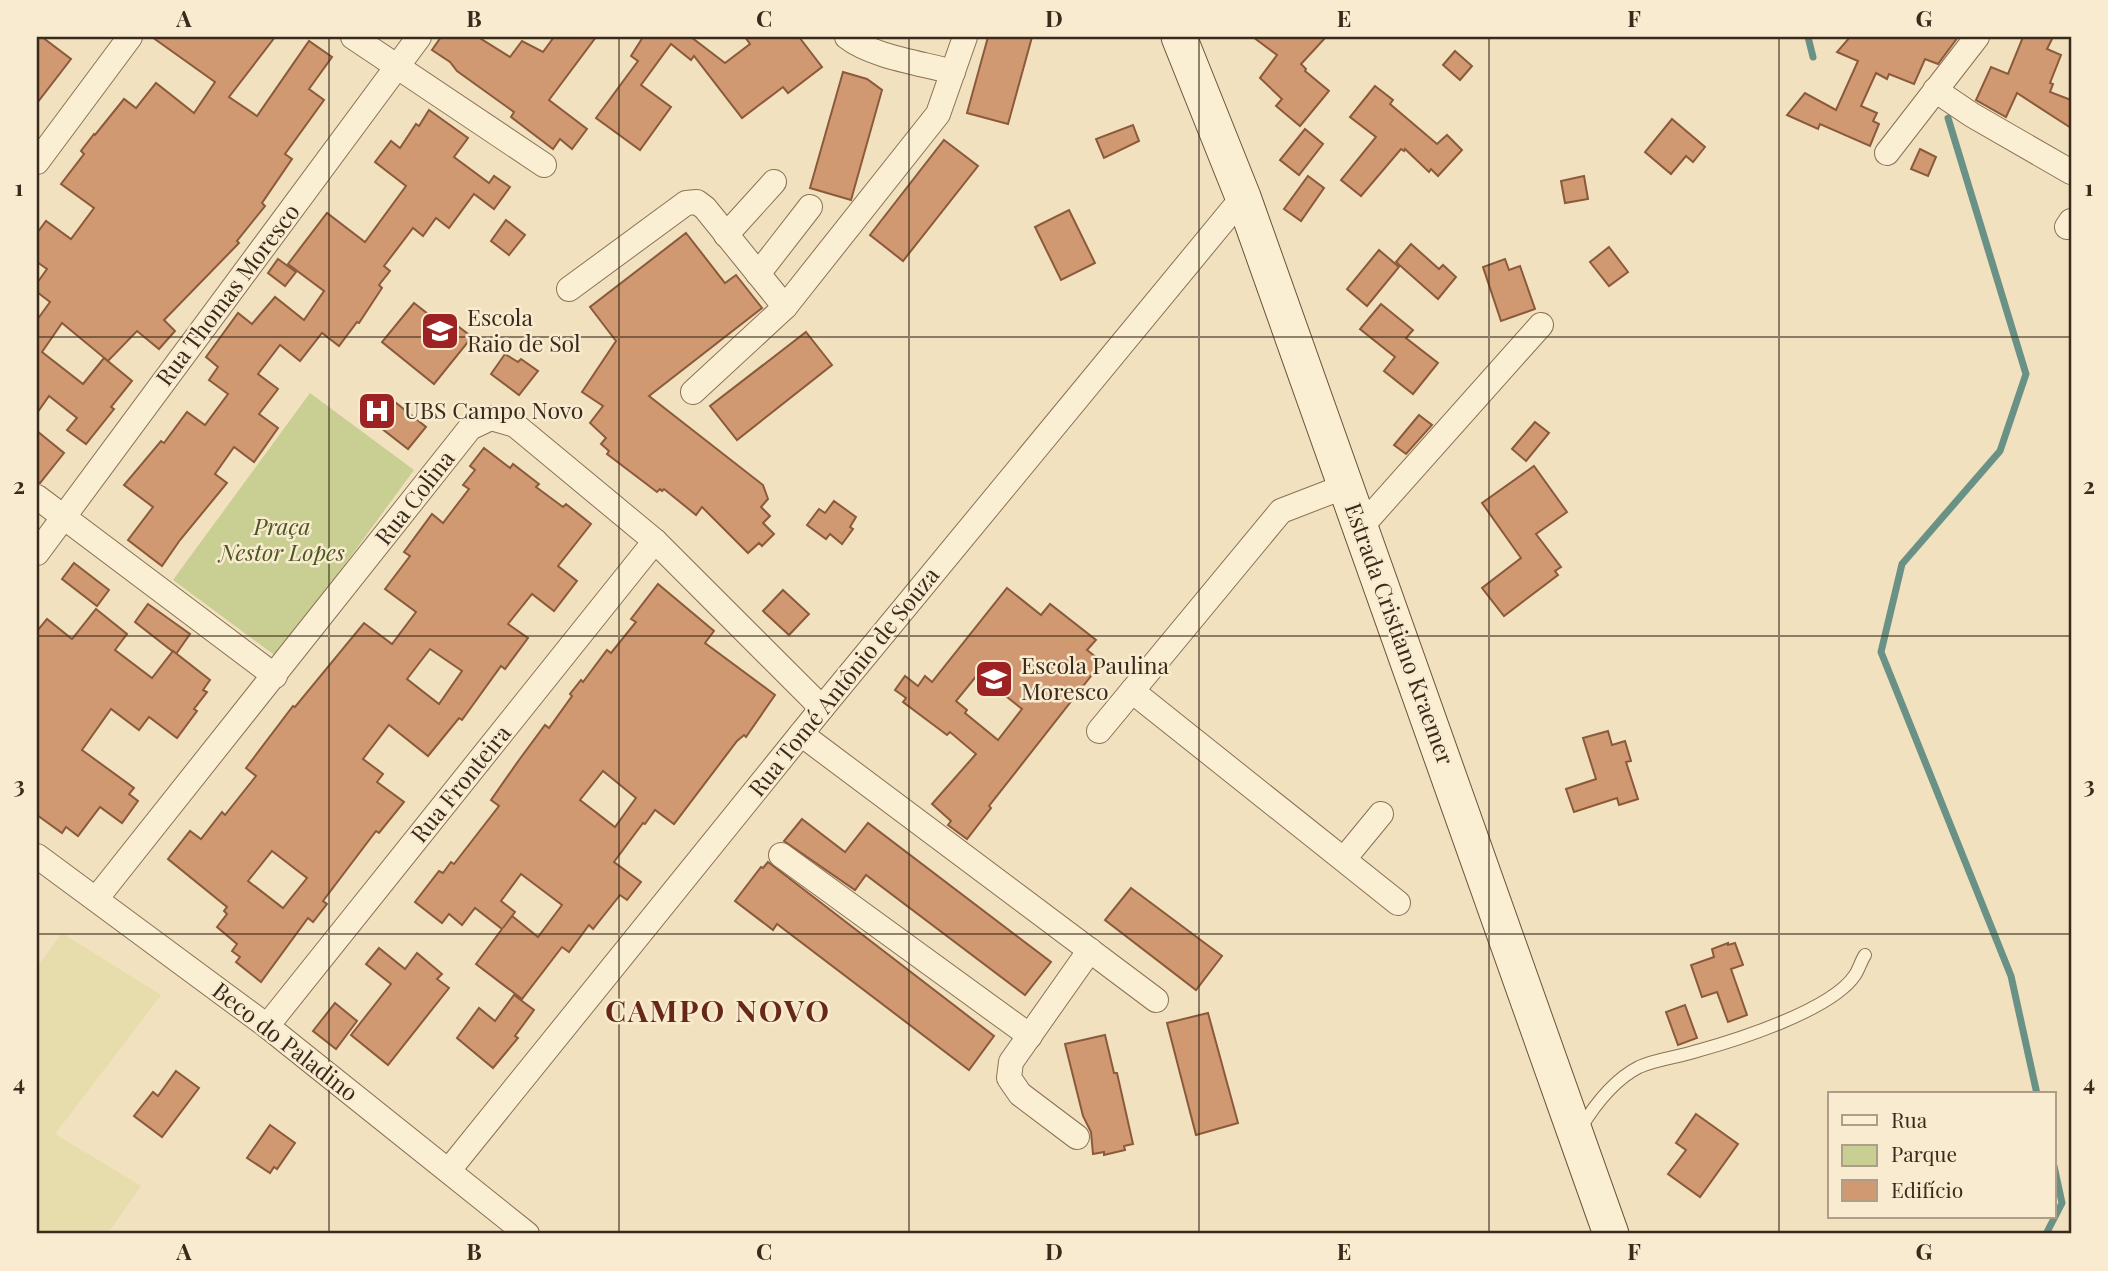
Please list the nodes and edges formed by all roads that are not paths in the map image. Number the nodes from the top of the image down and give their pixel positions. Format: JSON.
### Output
{"nodes":[{"id":1,"x":130,"y":37,"type":"edge"},
{"id":2,"x":353,"y":37,"type":"edge"},
{"id":3,"x":419,"y":37,"type":"edge"},
{"id":4,"x":847,"y":37,"type":"edge"},
{"id":5,"x":965,"y":37,"type":"edge"},
{"id":6,"x":1179,"y":37,"type":"edge"},
{"id":7,"x":1977,"y":37,"type":"edge"},
{"id":8,"x":397,"y":68,"type":"junction"},
{"id":9,"x":953,"y":72,"type":"junction"},
{"id":10,"x":1936,"y":90,"type":"junction"},
{"id":11,"x":1887,"y":153,"type":"dead end"},
{"id":12,"x":37,"y":162,"type":"edge"},
{"id":13,"x":544,"y":165,"type":"dead end"},
{"id":14,"x":2071,"y":172,"type":"edge"},
{"id":15,"x":774,"y":182,"type":"dead end"},
{"id":16,"x":1243,"y":197,"type":"junction"},
{"id":17,"x":810,"y":207,"type":"dead end"},
{"id":18,"x":726,"y":235,"type":"junction"},
{"id":19,"x":758,"y":274,"type":"junction"},
{"id":20,"x":569,"y":289,"type":"dead end"},
{"id":21,"x":785,"y":307,"type":"junction"},
{"id":22,"x":1541,"y":325,"type":"dead end"},
{"id":23,"x":693,"y":392,"type":"dead end"},
{"id":24,"x":1346,"y":486,"type":"junction"},
{"id":25,"x":37,"y":497,"type":"edge"},
{"id":26,"x":63,"y":516,"type":"junction"},
{"id":27,"x":1361,"y":527,"type":"junction"},
{"id":28,"x":655,"y":541,"type":"junction"},
{"id":29,"x":37,"y":553,"type":"edge"},
{"id":30,"x":275,"y":676,"type":"junction"},
{"id":31,"x":1132,"y":691,"type":"junction"},
{"id":32,"x":822,"y":708,"type":"junction"},
{"id":33,"x":1099,"y":732,"type":"dead end"},
{"id":34,"x":801,"y":734,"type":"junction"},
{"id":35,"x":1381,"y":814,"type":"dead end"},
{"id":36,"x":781,"y":855,"type":"dead end"},
{"id":37,"x":37,"y":856,"type":"edge"},
{"id":38,"x":1344,"y":859,"type":"junction"},
{"id":39,"x":96,"y":899,"type":"junction"},
{"id":40,"x":1398,"y":903,"type":"dead end"},
{"id":41,"x":1090,"y":950,"type":"junction"},
{"id":42,"x":1864,"y":955,"type":"dead end"},
{"id":43,"x":1156,"y":1000,"type":"dead end"},
{"id":44,"x":267,"y":1026,"type":"junction"},
{"id":45,"x":1030,"y":1036,"type":"junction"},
{"id":46,"x":1576,"y":1135,"type":"junction"},
{"id":47,"x":1077,"y":1138,"type":"dead end"},
{"id":48,"x":449,"y":1170,"type":"junction"},
{"id":49,"x":527,"y":1234,"type":"edge"},
{"id":50,"x":1611,"y":1234,"type":"edge"}],
"edges":[{"from":1,"to":12,"type":"street"},
{"from":2,"to":8,"type":"street"},
{"from":3,"to":8,"type":"street","name":"Rua Thomas Moresco"},
{"from":4,"to":9,"type":"street"},
{"from":5,"to":9,"type":"street"},
{"from":6,"to":16,"type":"main road","name":"Estrada Cristiano Kraemer"},
{"from":7,"to":10,"type":"street"},
{"from":8,"to":13,"type":"street"},
{"from":8,"to":26,"type":"street","name":"Rua Thomas Moresco"},
{"from":9,"to":21,"type":"street"},
{"from":10,"to":11,"type":"street"},
{"from":10,"to":14,"type":"street"},
{"from":15,"to":18,"type":"street"},
{"from":16,"to":24,"type":"main road","name":"Estrada Cristiano Kraemer"},
{"from":16,"to":32,"type":"street","name":"Rua Tomé Antônio de Souza"},
{"from":17,"to":19,"type":"street"},
{"from":18,"to":19,"type":"street"},
{"from":18,"to":20,"type":"street"},
{"from":19,"to":21,"type":"street"},
{"from":21,"to":23,"type":"street"},
{"from":22,"to":27,"type":"street"},
{"from":24,"to":27,"type":"main road","name":"Estrada Cristiano Kraemer"},
{"from":24,"to":31,"type":"street"},
{"from":25,"to":26,"type":"street"},
{"from":26,"to":29,"type":"street","name":"Rua Thomas Moresco"},
{"from":26,"to":30,"type":"street"},
{"from":27,"to":46,"type":"main road","name":"Estrada Cristiano Kraemer"},
{"from":28,"to":30,"type":"street","name":"Rua Colina"},
{"from":28,"to":32,"type":"street","name":"Rua Colina"},
{"from":28,"to":44,"type":"street","name":"Rua Fronteira"},
{"from":30,"to":39,"type":"street","name":"Rua Colina"},
{"from":31,"to":33,"type":"street"},
{"from":31,"to":38,"type":"street"},
{"from":32,"to":34,"type":"street","name":"Rua Tomé Antônio de Souza"},
{"from":34,"to":41,"type":"street"},
{"from":34,"to":48,"type":"street","name":"Rua Tomé Antônio de Souza"},
{"from":35,"to":38,"type":"street"},
{"from":36,"to":45,"type":"street"},
{"from":37,"to":39,"type":"street","name":"Beco do Paladino"},
{"from":38,"to":40,"type":"street"},
{"from":39,"to":44,"type":"street","name":"Beco do Paladino"},
{"from":41,"to":43,"type":"street"},
{"from":41,"to":45,"type":"street"},
{"from":42,"to":46,"type":"lane"},
{"from":44,"to":48,"type":"street","name":"Beco do Paladino"},
{"from":45,"to":47,"type":"street"},
{"from":46,"to":50,"type":"main road","name":"Estrada Cristiano Kraemer"},
{"from":48,"to":49,"type":"street","name":"Beco do Paladino"}]}
